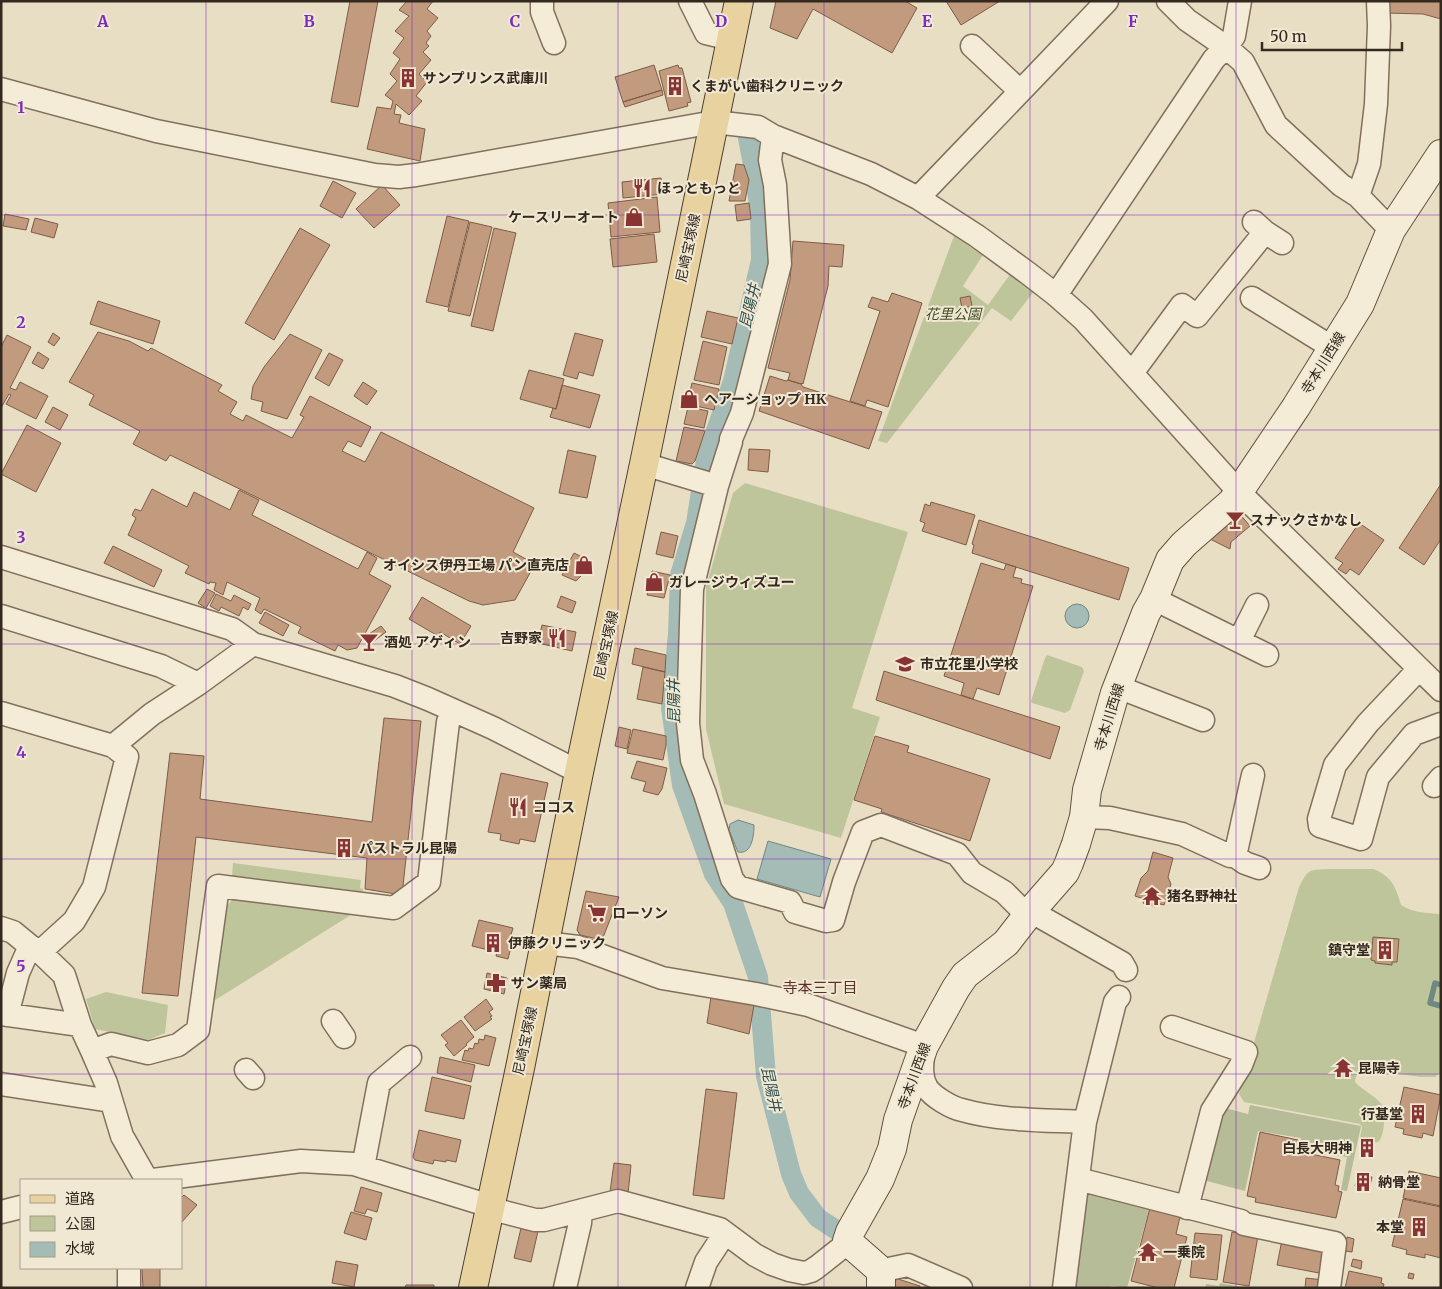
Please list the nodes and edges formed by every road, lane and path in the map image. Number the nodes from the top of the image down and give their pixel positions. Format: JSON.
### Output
{"nodes":[{"id":1,"x":690,"y":1,"type":"edge"},
{"id":2,"x":739,"y":1,"type":"edge"},
{"id":3,"x":1107,"y":1,"type":"edge"},
{"id":4,"x":1168,"y":1,"type":"edge"},
{"id":5,"x":1240,"y":1,"type":"edge"},
{"id":6,"x":1378,"y":1,"type":"edge"},
{"id":7,"x":540,"y":13,"type":"edge"},
{"id":8,"x":731,"y":39,"type":"junction"},
{"id":9,"x":554,"y":43,"type":"dead end"},
{"id":10,"x":972,"y":46,"type":"dead end"},
{"id":11,"x":1226,"y":47,"type":"junction"},
{"id":12,"x":1,"y":89,"type":"edge"},
{"id":13,"x":1020,"y":91,"type":"junction"},
{"id":14,"x":714,"y":122,"type":"junction"},
{"id":15,"x":773,"y":136,"type":"junction"},
{"id":16,"x":1441,"y":154,"type":"edge"},
{"id":17,"x":1358,"y":196,"type":"junction"},
{"id":18,"x":918,"y":198,"type":"junction"},
{"id":19,"x":1391,"y":230,"type":"junction"},
{"id":20,"x":1267,"y":232,"type":"dead end"},
{"id":21,"x":1056,"y":294,"type":"junction"},
{"id":22,"x":1252,"y":298,"type":"dead end"},
{"id":23,"x":1333,"y":348,"type":"junction"},
{"id":24,"x":1132,"y":373,"type":"junction"},
{"id":25,"x":644,"y":464,"type":"junction"},
{"id":26,"x":715,"y":486,"type":"junction"},
{"id":27,"x":1239,"y":492,"type":"junction"},
{"id":28,"x":1,"y":557,"type":"edge"},
{"id":29,"x":1154,"y":599,"type":"junction"},
{"id":30,"x":1257,"y":605,"type":"dead end"},
{"id":31,"x":1,"y":616,"type":"edge"},
{"id":32,"x":1239,"y":641,"type":"junction"},
{"id":33,"x":253,"y":644,"type":"junction"},
{"id":34,"x":1267,"y":655,"type":"dead end"},
{"id":35,"x":1419,"y":669,"type":"junction"},
{"id":36,"x":198,"y":684,"type":"junction"},
{"id":37,"x":1118,"y":686,"type":"junction"},
{"id":38,"x":1441,"y":690,"type":"edge"},
{"id":39,"x":455,"y":711,"type":"junction"},
{"id":40,"x":1,"y":713,"type":"edge"},
{"id":41,"x":1202,"y":720,"type":"dead end"},
{"id":42,"x":1441,"y":724,"type":"edge"},
{"id":43,"x":113,"y":746,"type":"junction"},
{"id":44,"x":579,"y":772,"type":"junction"},
{"id":45,"x":1252,"y":775,"type":"dead end"},
{"id":46,"x":1084,"y":816,"type":"junction"},
{"id":47,"x":1235,"y":856,"type":"junction"},
{"id":48,"x":1259,"y":868,"type":"dead end"},
{"id":49,"x":1030,"y":912,"type":"junction"},
{"id":50,"x":1,"y":928,"type":"edge"},
{"id":51,"x":546,"y":942,"type":"junction"},
{"id":52,"x":35,"y":949,"type":"junction"},
{"id":53,"x":1126,"y":970,"type":"dead end"},
{"id":54,"x":1119,"y":997,"type":"dead end"},
{"id":55,"x":4,"y":1015,"type":"edge"},
{"id":56,"x":80,"y":1025,"type":"junction"},
{"id":57,"x":1172,"y":1027,"type":"dead end"},
{"id":58,"x":924,"y":1046,"type":"junction"},
{"id":59,"x":92,"y":1051,"type":"junction"},
{"id":60,"x":410,"y":1057,"type":"dead end"},
{"id":61,"x":1,"y":1084,"type":"edge"},
{"id":62,"x":111,"y":1101,"type":"junction"},
{"id":63,"x":1085,"y":1122,"type":"junction"},
{"id":64,"x":363,"y":1167,"type":"junction"},
{"id":65,"x":146,"y":1179,"type":"edge"},
{"id":66,"x":160,"y":1179,"type":"edge"},
{"id":67,"x":1078,"y":1179,"type":"junction"},
{"id":68,"x":490,"y":1206,"type":"junction"},
{"id":69,"x":20,"y":1208,"type":"edge"},
{"id":70,"x":1187,"y":1208,"type":"junction"},
{"id":71,"x":1,"y":1212,"type":"edge"},
{"id":72,"x":581,"y":1212,"type":"junction"},
{"id":73,"x":725,"y":1233,"type":"junction"},
{"id":74,"x":847,"y":1241,"type":"junction"},
{"id":75,"x":129,"y":1269,"type":"edge"},
{"id":76,"x":888,"y":1273,"type":"edge"},
{"id":77,"x":129,"y":1288,"type":"edge"},
{"id":78,"x":473,"y":1288,"type":"edge"},
{"id":79,"x":565,"y":1288,"type":"edge"},
{"id":80,"x":697,"y":1288,"type":"edge"},
{"id":81,"x":961,"y":1288,"type":"edge"},
{"id":82,"x":1064,"y":1288,"type":"edge"},
{"id":83,"x":1329,"y":1288,"type":"edge"}],
"edges":[{"from":1,"to":8,"type":"street"},
{"from":2,"to":8,"type":"main road","name":"尼崎宝塚線"},
{"from":3,"to":13,"type":"street"},
{"from":4,"to":11,"type":"street"},
{"from":5,"to":11,"type":"street"},
{"from":6,"to":17,"type":"street"},
{"from":7,"to":9,"type":"street"},
{"from":8,"to":14,"type":"main road","name":"尼崎宝塚線"},
{"from":10,"to":13,"type":"street"},
{"from":11,"to":17,"type":"street"},
{"from":11,"to":21,"type":"street"},
{"from":12,"to":14,"type":"street"},
{"from":13,"to":18,"type":"street"},
{"from":14,"to":15,"type":"street"},
{"from":14,"to":25,"type":"main road","name":"尼崎宝塚線"},
{"from":15,"to":18,"type":"street"},
{"from":15,"to":26,"type":"street"},
{"from":16,"to":19,"type":"main road","name":"寺本川西線"},
{"from":17,"to":19,"type":"street"},
{"from":18,"to":21,"type":"street"},
{"from":19,"to":23,"type":"main road","name":"寺本川西線"},
{"from":20,"to":24,"type":"street"},
{"from":21,"to":24,"type":"street"},
{"from":22,"to":23,"type":"street"},
{"from":23,"to":27,"type":"main road","name":"寺本川西線"},
{"from":24,"to":27,"type":"street"},
{"from":25,"to":26,"type":"street"},
{"from":25,"to":44,"type":"main road","name":"尼崎宝塚線"},
{"from":26,"to":49,"type":"street"},
{"from":27,"to":29,"type":"main road","name":"寺本川西線"},
{"from":27,"to":35,"type":"street"},
{"from":28,"to":33,"type":"street"},
{"from":29,"to":32,"type":"street"},
{"from":29,"to":37,"type":"main road","name":"寺本川西線"},
{"from":30,"to":32,"type":"street"},
{"from":31,"to":36,"type":"street"},
{"from":32,"to":34,"type":"street"},
{"from":33,"to":36,"type":"street"},
{"from":33,"to":39,"type":"street"},
{"from":35,"to":38,"type":"street"},
{"from":35,"to":42,"type":"street"},
{"from":36,"to":43,"type":"street"},
{"from":37,"to":41,"type":"street"},
{"from":37,"to":46,"type":"main road","name":"寺本川西線"},
{"from":39,"to":44,"type":"street"},
{"from":39,"to":59,"type":"street"},
{"from":40,"to":43,"type":"street"},
{"from":43,"to":52,"type":"street"},
{"from":44,"to":51,"type":"main road","name":"尼崎宝塚線"},
{"from":45,"to":47,"type":"street"},
{"from":46,"to":47,"type":"street"},
{"from":46,"to":49,"type":"main road","name":"寺本川西線"},
{"from":47,"to":48,"type":"street"},
{"from":49,"to":53,"type":"street"},
{"from":49,"to":58,"type":"main road","name":"寺本川西線"},
{"from":50,"to":52,"type":"street"},
{"from":51,"to":58,"type":"street"},
{"from":51,"to":68,"type":"main road","name":"尼崎宝塚線"},
{"from":52,"to":55,"type":"street"},
{"from":52,"to":56,"type":"street"},
{"from":54,"to":63,"type":"street"},
{"from":55,"to":56,"type":"street"},
{"from":56,"to":59,"type":"street"},
{"from":57,"to":70,"type":"street"},
{"from":58,"to":63,"type":"street"},
{"from":58,"to":74,"type":"main road","name":"寺本川西線"},
{"from":59,"to":62,"type":"street"},
{"from":60,"to":64,"type":"street"},
{"from":61,"to":62,"type":"street"},
{"from":62,"to":65,"type":"street"},
{"from":63,"to":67,"type":"street"},
{"from":64,"to":66,"type":"street"},
{"from":64,"to":68,"type":"street"},
{"from":67,"to":70,"type":"street"},
{"from":67,"to":82,"type":"street"},
{"from":68,"to":72,"type":"street"},
{"from":68,"to":78,"type":"main road","name":"尼崎宝塚線"},
{"from":69,"to":71,"type":"street"},
{"from":70,"to":83,"type":"street"},
{"from":72,"to":73,"type":"street"},
{"from":72,"to":79,"type":"street"},
{"from":73,"to":74,"type":"street"},
{"from":73,"to":80,"type":"street"},
{"from":74,"to":76,"type":"main road"},
{"from":75,"to":77,"type":"street"},
{"from":76,"to":81,"type":"street"}]}
